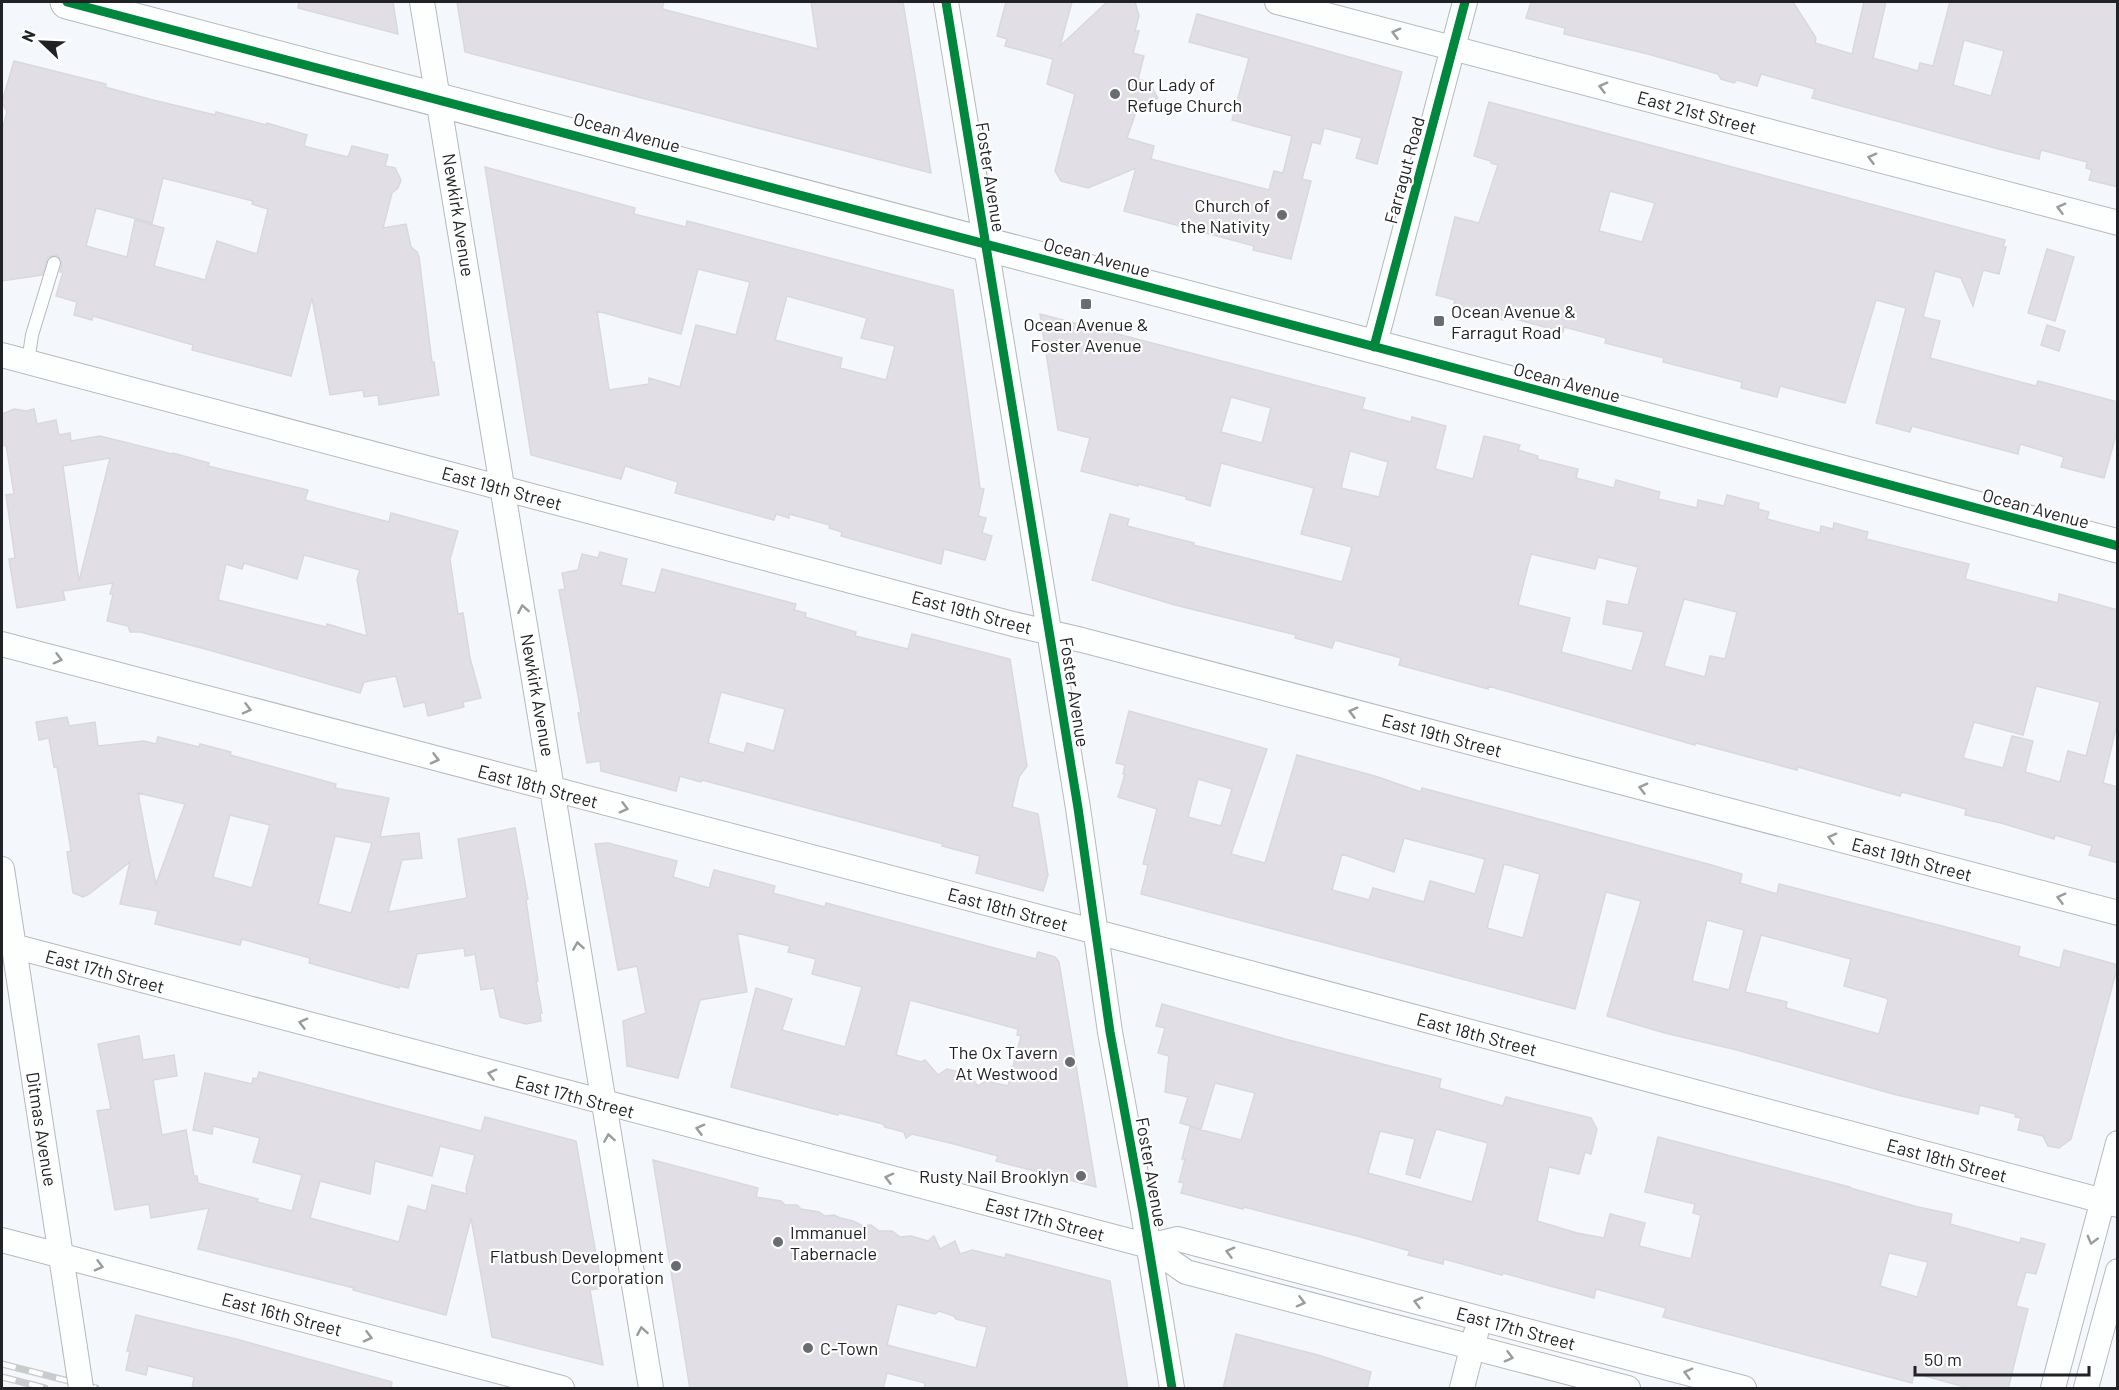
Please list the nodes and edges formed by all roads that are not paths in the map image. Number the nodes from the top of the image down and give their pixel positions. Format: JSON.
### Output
{"nodes":[{"id":1,"x":67,"y":2,"type":"edge"},
{"id":2,"x":422,"y":2,"type":"edge"},
{"id":3,"x":946,"y":2,"type":"edge"},
{"id":4,"x":1276,"y":2,"type":"edge"},
{"id":5,"x":1465,"y":2,"type":"edge"},
{"id":6,"x":1453,"y":48,"type":"junction"},
{"id":7,"x":438,"y":100,"type":"junction"},
{"id":8,"x":2118,"y":223,"type":"edge"},
{"id":9,"x":986,"y":244,"type":"junction"},
{"id":10,"x":54,"y":262,"type":"dead end"},
{"id":11,"x":1374,"y":347,"type":"junction"},
{"id":12,"x":2,"y":355,"type":"edge"},
{"id":13,"x":28,"y":362,"type":"junction"},
{"id":14,"x":503,"y":489,"type":"junction"},
{"id":15,"x":2118,"y":546,"type":"edge"},
{"id":16,"x":1049,"y":632,"type":"junction"},
{"id":17,"x":2,"y":644,"type":"edge"},
{"id":18,"x":553,"y":790,"type":"junction"},
{"id":19,"x":2,"y":869,"type":"edge"},
{"id":20,"x":2118,"y":913,"type":"edge"},
{"id":21,"x":1095,"y":932,"type":"junction"},
{"id":22,"x":7,"y":945,"type":"edge"},
{"id":23,"x":603,"y":1103,"type":"junction"},
{"id":24,"x":2118,"y":1143,"type":"edge"},
{"id":25,"x":2110,"y":1203,"type":"edge"},
{"id":26,"x":2,"y":1240,"type":"edge"},
{"id":27,"x":1149,"y":1246,"type":"junction"},
{"id":28,"x":62,"y":1256,"type":"junction"},
{"id":29,"x":2118,"y":1271,"type":"edge"},
{"id":30,"x":1480,"y":1318,"type":"junction"},
{"id":31,"x":1472,"y":1347,"type":"junction"},
{"id":32,"x":81,"y":1389,"type":"edge"},
{"id":33,"x":562,"y":1389,"type":"edge"},
{"id":34,"x":651,"y":1389,"type":"edge"},
{"id":35,"x":1172,"y":1389,"type":"edge"},
{"id":36,"x":1462,"y":1389,"type":"edge"},
{"id":37,"x":1628,"y":1389,"type":"edge"},
{"id":38,"x":1744,"y":1389,"type":"edge"},
{"id":39,"x":2053,"y":1389,"type":"edge"},
{"id":40,"x":2086,"y":1389,"type":"edge"}],
"edges":[{"from":1,"to":7,"type":"main road","name":"Ocean Avenue"},
{"from":2,"to":7,"type":"street","name":"Newkirk Avenue"},
{"from":3,"to":9,"type":"street","name":"Foster Avenue"},
{"from":6,"to":4,"type":"street","name":"East 21st Street","one_way":true},
{"from":5,"to":6,"type":"street","name":"Farragut Road"},
{"from":8,"to":6,"type":"street","name":"East 21st Street","one_way":true},
{"from":6,"to":11,"type":"street","name":"Farragut Road"},
{"from":7,"to":9,"type":"main road","name":"Ocean Avenue"},
{"from":7,"to":14,"type":"street","name":"Newkirk Avenue"},
{"from":9,"to":11,"type":"main road","name":"Ocean Avenue"},
{"from":9,"to":16,"type":"street","name":"Foster Avenue"},
{"from":10,"to":13,"type":"lane"},
{"from":11,"to":15,"type":"main road","name":"Ocean Avenue"},
{"from":12,"to":13,"type":"street","name":"East 19th Street"},
{"from":13,"to":14,"type":"street","name":"East 19th Street"},
{"from":14,"to":16,"type":"street","name":"East 19th Street"},
{"from":18,"to":14,"type":"street","name":"Newkirk Avenue","one_way":true},
{"from":20,"to":16,"type":"street","name":"East 19th Street","one_way":true},
{"from":16,"to":21,"type":"street","name":"Foster Avenue"},
{"from":17,"to":18,"type":"street","name":"East 18th Street","one_way":true},
{"from":18,"to":21,"type":"street","name":"East 18th Street","one_way":true},
{"from":23,"to":18,"type":"street","name":"Newkirk Avenue","one_way":true},
{"from":19,"to":22,"type":"street","name":"Ditmas Avenue"},
{"from":21,"to":25,"type":"street","name":"East 18th Street"},
{"from":21,"to":27,"type":"street","name":"Foster Avenue"},
{"from":23,"to":22,"type":"street","name":"East 17th Street","one_way":true},
{"from":22,"to":28,"type":"street","name":"Ditmas Avenue"},
{"from":27,"to":23,"type":"street","name":"East 17th Street","one_way":true},
{"from":34,"to":23,"type":"street","name":"Newkirk Avenue","one_way":true},
{"from":24,"to":25,"type":"street"},
{"from":25,"to":39,"type":"street","one_way":true},
{"from":26,"to":28,"type":"street","name":"East 16th Street"},
{"from":30,"to":27,"type":"street","name":"East 17th Street","one_way":true},
{"from":27,"to":31,"type":"street","name":"East 17th Street","one_way":true},
{"from":27,"to":35,"type":"street","name":"Foster Avenue"},
{"from":28,"to":32,"type":"street","name":"Ditmas Avenue","bridge":true},
{"from":28,"to":33,"type":"street","name":"East 16th Street","one_way":true},
{"from":29,"to":40,"type":"street"},
{"from":30,"to":31,"type":"street"},
{"from":38,"to":30,"type":"street","name":"East 17th Street","one_way":true},
{"from":31,"to":36,"type":"street"},
{"from":31,"to":37,"type":"street","name":"East 17th Street","one_way":true}]}
